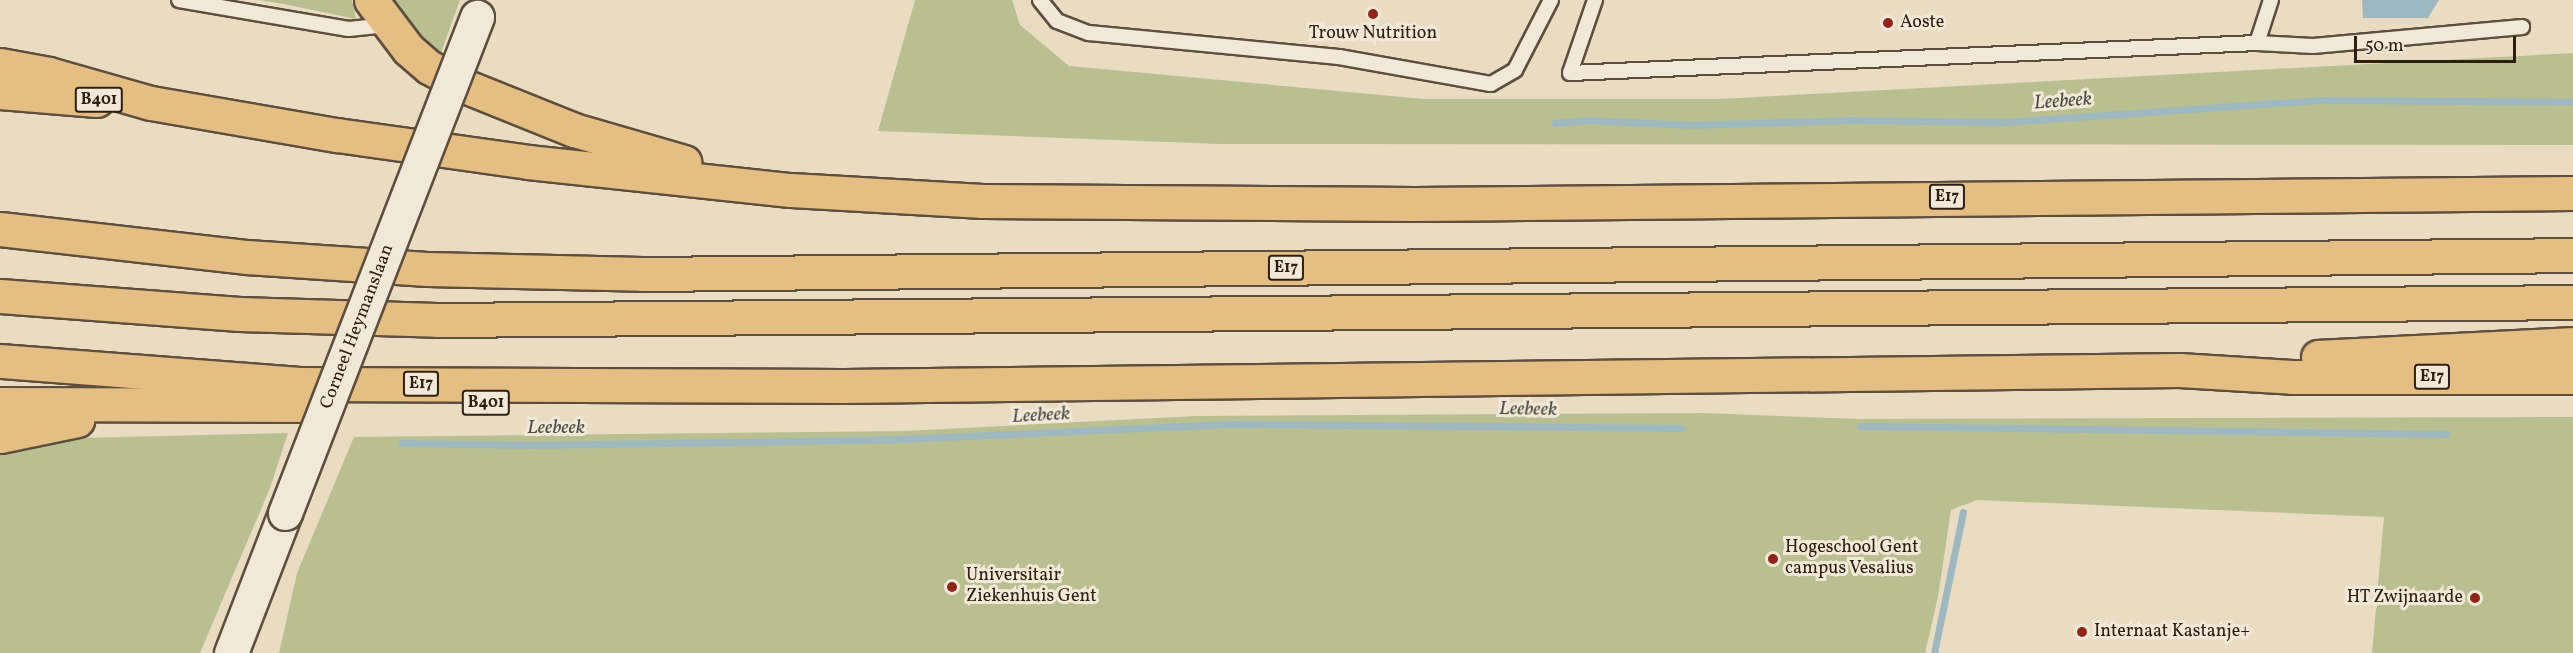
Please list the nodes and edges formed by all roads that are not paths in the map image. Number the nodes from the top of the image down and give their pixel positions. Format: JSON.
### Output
{"nodes":[{"id":1,"x":179,"y":0,"type":"edge"},
{"id":2,"x":1040,"y":0,"type":"edge"},
{"id":3,"x":1551,"y":0,"type":"edge"},
{"id":4,"x":1595,"y":0,"type":"edge"},
{"id":5,"x":2271,"y":0,"type":"edge"},
{"id":6,"x":481,"y":9,"type":"edge"},
{"id":7,"x":379,"y":12,"type":"edge"},
{"id":8,"x":2522,"y":27,"type":"dead end"},
{"id":9,"x":2257,"y":43,"type":"junction"},
{"id":10,"x":0,"y":65,"type":"edge"},
{"id":11,"x":0,"y":92,"type":"edge"},
{"id":12,"x":151,"y":103,"type":"junction"},
{"id":13,"x":791,"y":190,"type":"junction"},
{"id":14,"x":2573,"y":193,"type":"edge"},
{"id":15,"x":2479,"y":195,"type":"junction"},
{"id":16,"x":2573,"y":202,"type":"edge"},
{"id":17,"x":0,"y":229,"type":"edge"},
{"id":18,"x":2573,"y":255,"type":"edge"},
{"id":19,"x":0,"y":296,"type":"edge"},
{"id":20,"x":2573,"y":302,"type":"edge"},
{"id":21,"x":2573,"y":344,"type":"edge"},
{"id":22,"x":0,"y":361,"type":"edge"},
{"id":23,"x":2179,"y":370,"type":"junction"},
{"id":24,"x":2573,"y":377,"type":"edge"},
{"id":25,"x":844,"y":386,"type":"junction"},
{"id":26,"x":0,"y":404,"type":"edge"},
{"id":27,"x":277,"y":405,"type":"junction"},
{"id":28,"x":0,"y":436,"type":"edge"},
{"id":29,"x":231,"y":653,"type":"edge"}],
"edges":[{"from":1,"to":7,"type":"lane"},
{"from":2,"to":3,"type":"lane"},
{"from":4,"to":9,"type":"lane"},
{"from":5,"to":9,"type":"lane"},
{"from":6,"to":29,"type":"street","name":"Corneel Heymanslaan","bridge":true},
{"from":7,"to":13,"type":"highway"},
{"from":8,"to":9,"type":"lane"},
{"from":10,"to":12,"type":"highway","number":"E17"},
{"from":11,"to":12,"type":"highway","number":"B401"},
{"from":12,"to":13,"type":"highway","number":"E17"},
{"from":13,"to":15,"type":"highway","number":"E17"},
{"from":14,"to":15,"type":"highway","number":"E17"},
{"from":15,"to":16,"type":"highway","number":"E17"},
{"from":17,"to":18,"type":"highway","number":"E17"},
{"from":19,"to":20,"type":"highway"},
{"from":21,"to":23,"type":"highway","number":"E17"},
{"from":22,"to":25,"type":"highway","number":"E17"},
{"from":23,"to":24,"type":"highway","number":"E17"},
{"from":23,"to":25,"type":"highway","number":"E17"},
{"from":25,"to":27,"type":"highway","number":"B401"},
{"from":26,"to":27,"type":"highway","number":"B401"},
{"from":27,"to":28,"type":"highway"}]}
